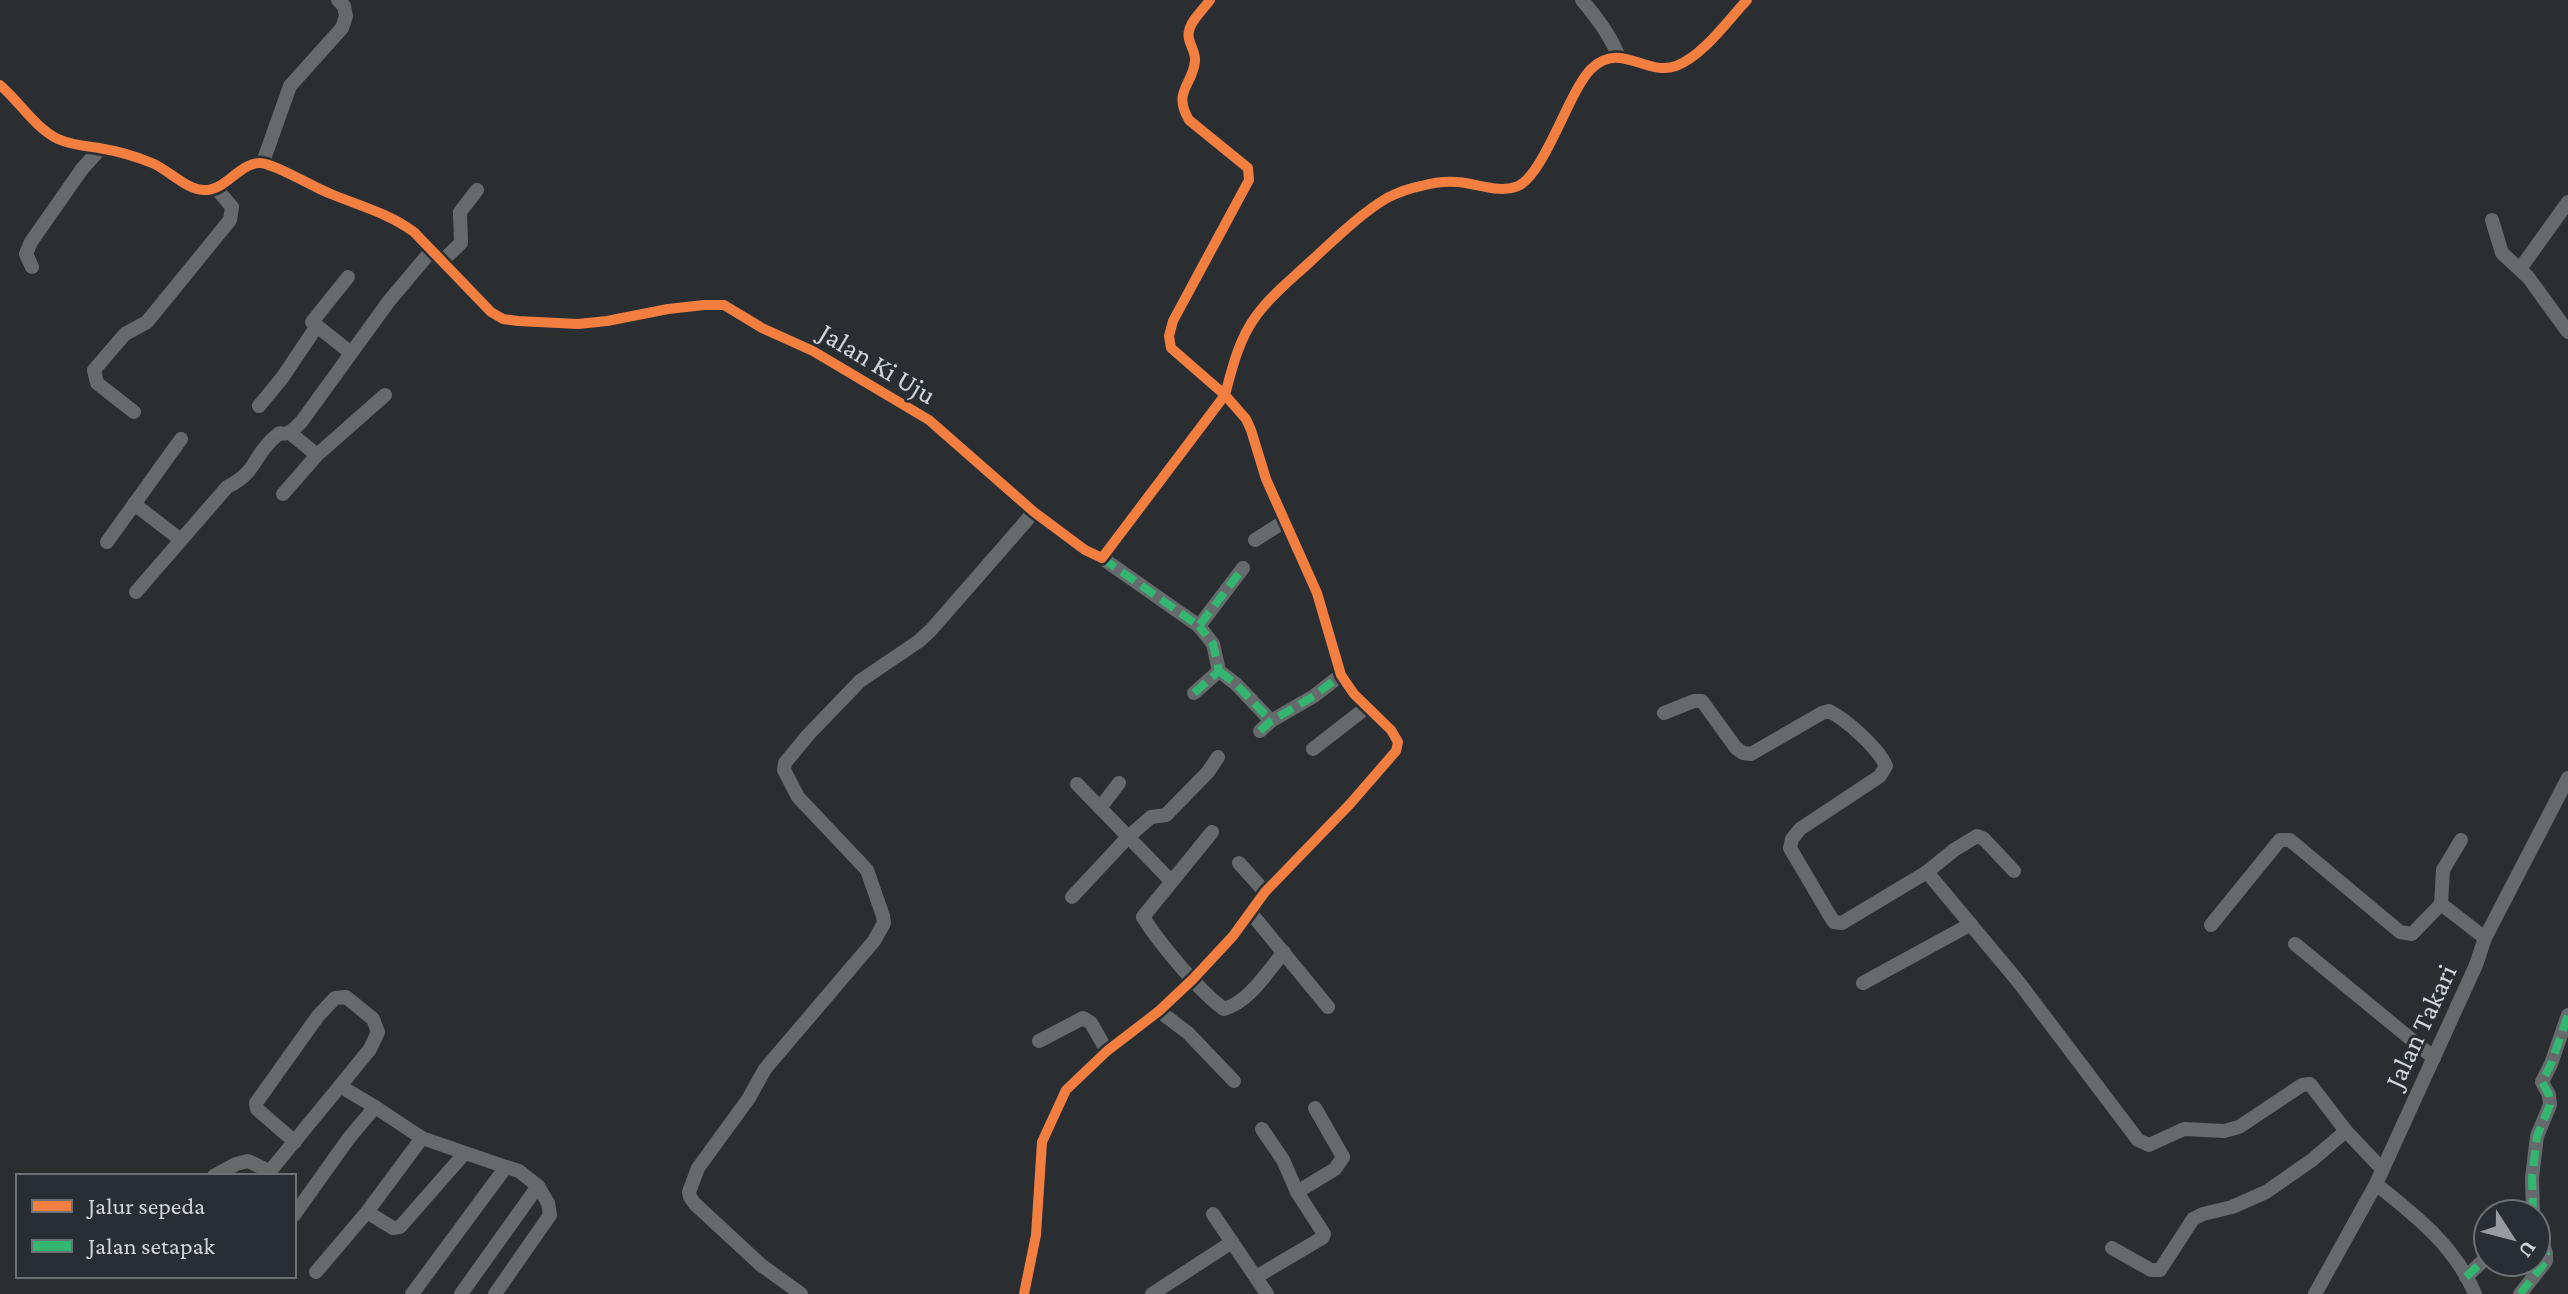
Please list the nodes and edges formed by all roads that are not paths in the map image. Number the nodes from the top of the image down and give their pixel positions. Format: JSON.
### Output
{"nodes":[{"id":1,"x":338,"y":0,"type":"edge"},
{"id":2,"x":1210,"y":0,"type":"edge"},
{"id":3,"x":1582,"y":0,"type":"edge"},
{"id":4,"x":1747,"y":0,"type":"edge"},
{"id":5,"x":1619,"y":57,"type":"junction"},
{"id":6,"x":0,"y":85,"type":"edge"},
{"id":7,"x":101,"y":148,"type":"junction"},
{"id":8,"x":263,"y":162,"type":"junction"},
{"id":9,"x":215,"y":187,"type":"junction"},
{"id":10,"x":477,"y":190,"type":"dead end"},
{"id":11,"x":2568,"y":202,"type":"edge"},
{"id":12,"x":2492,"y":220,"type":"dead end"},
{"id":13,"x":437,"y":256,"type":"junction"},
{"id":14,"x":32,"y":267,"type":"dead end"},
{"id":15,"x":2520,"y":269,"type":"junction"},
{"id":16,"x":348,"y":277,"type":"dead end"},
{"id":17,"x":317,"y":326,"type":"junction"},
{"id":18,"x":2568,"y":332,"type":"edge"},
{"id":19,"x":351,"y":353,"type":"junction"},
{"id":20,"x":385,"y":395,"type":"dead end"},
{"id":21,"x":1225,"y":395,"type":"junction"},
{"id":22,"x":259,"y":406,"type":"dead end"},
{"id":23,"x":134,"y":412,"type":"dead end"},
{"id":24,"x":290,"y":433,"type":"junction"},
{"id":25,"x":181,"y":439,"type":"dead end"},
{"id":26,"x":317,"y":455,"type":"junction"},
{"id":27,"x":283,"y":494,"type":"dead end"},
{"id":28,"x":134,"y":504,"type":"junction"},
{"id":29,"x":1034,"y":512,"type":"junction"},
{"id":30,"x":1285,"y":521,"type":"junction"},
{"id":31,"x":181,"y":540,"type":"junction"},
{"id":32,"x":1255,"y":540,"type":"dead end"},
{"id":33,"x":107,"y":542,"type":"dead end"},
{"id":34,"x":1102,"y":558,"type":"junction"},
{"id":35,"x":1243,"y":568,"type":"dead end"},
{"id":36,"x":136,"y":592,"type":"dead end"},
{"id":37,"x":1199,"y":626,"type":"junction"},
{"id":38,"x":1219,"y":671,"type":"junction"},
{"id":39,"x":1341,"y":675,"type":"junction"},
{"id":40,"x":1194,"y":693,"type":"dead end"},
{"id":41,"x":1367,"y":707,"type":"junction"},
{"id":42,"x":1664,"y":713,"type":"dead end"},
{"id":43,"x":1313,"y":749,"type":"dead end"},
{"id":44,"x":1218,"y":757,"type":"dead end"},
{"id":45,"x":2568,"y":778,"type":"edge"},
{"id":46,"x":1119,"y":783,"type":"dead end"},
{"id":47,"x":1077,"y":784,"type":"dead end"},
{"id":48,"x":1100,"y":808,"type":"junction"},
{"id":49,"x":2552,"y":808,"type":"junction"},
{"id":50,"x":2567,"y":814,"type":"edge"},
{"id":51,"x":1212,"y":832,"type":"dead end"},
{"id":52,"x":1128,"y":837,"type":"junction"},
{"id":53,"x":2461,"y":840,"type":"dead end"},
{"id":54,"x":1239,"y":863,"type":"dead end"},
{"id":55,"x":2014,"y":871,"type":"dead end"},
{"id":56,"x":1927,"y":872,"type":"junction"},
{"id":57,"x":1171,"y":881,"type":"junction"},
{"id":58,"x":1265,"y":892,"type":"junction"},
{"id":59,"x":1072,"y":897,"type":"dead end"},
{"id":60,"x":2441,"y":904,"type":"junction"},
{"id":61,"x":1250,"y":912,"type":"junction"},
{"id":62,"x":1971,"y":924,"type":"junction"},
{"id":63,"x":2211,"y":925,"type":"dead end"},
{"id":64,"x":2485,"y":938,"type":"junction"},
{"id":65,"x":2295,"y":944,"type":"dead end"},
{"id":66,"x":1284,"y":952,"type":"junction"},
{"id":67,"x":1193,"y":979,"type":"junction"},
{"id":68,"x":1863,"y":983,"type":"dead end"},
{"id":69,"x":1328,"y":1007,"type":"dead end"},
{"id":70,"x":1159,"y":1011,"type":"junction"},
{"id":71,"x":2568,"y":1015,"type":"edge"},
{"id":72,"x":1039,"y":1041,"type":"dead end"},
{"id":73,"x":1107,"y":1051,"type":"junction"},
{"id":74,"x":2434,"y":1058,"type":"junction"},
{"id":75,"x":1234,"y":1081,"type":"dead end"},
{"id":76,"x":340,"y":1086,"type":"junction"},
{"id":77,"x":375,"y":1107,"type":"junction"},
{"id":78,"x":1315,"y":1108,"type":"dead end"},
{"id":79,"x":1262,"y":1129,"type":"dead end"},
{"id":80,"x":2346,"y":1131,"type":"junction"},
{"id":81,"x":422,"y":1138,"type":"junction"},
{"id":82,"x":295,"y":1142,"type":"junction"},
{"id":83,"x":464,"y":1154,"type":"junction"},
{"id":84,"x":506,"y":1167,"type":"junction"},
{"id":85,"x":2382,"y":1169,"type":"junction"},
{"id":86,"x":218,"y":1174,"type":"edge"},
{"id":87,"x":268,"y":1174,"type":"edge"},
{"id":88,"x":2376,"y":1184,"type":"junction"},
{"id":89,"x":538,"y":1186,"type":"junction"},
{"id":90,"x":1297,"y":1192,"type":"junction"},
{"id":91,"x":2532,"y":1198,"type":"edge"},
{"id":92,"x":296,"y":1212,"type":"edge"},
{"id":93,"x":367,"y":1212,"type":"junction"},
{"id":94,"x":1213,"y":1214,"type":"dead end"},
{"id":95,"x":1232,"y":1242,"type":"junction"},
{"id":96,"x":2112,"y":1248,"type":"dead end"},
{"id":97,"x":2472,"y":1271,"type":"edge"},
{"id":98,"x":316,"y":1272,"type":"dead end"},
{"id":99,"x":1256,"y":1277,"type":"junction"},
{"id":100,"x":2466,"y":1277,"type":"junction"},
{"id":101,"x":2533,"y":1278,"type":"edge"},
{"id":102,"x":412,"y":1294,"type":"edge"},
{"id":103,"x":461,"y":1294,"type":"edge"},
{"id":104,"x":495,"y":1294,"type":"edge"},
{"id":105,"x":801,"y":1294,"type":"edge"},
{"id":106,"x":1024,"y":1294,"type":"edge"},
{"id":107,"x":1152,"y":1294,"type":"edge"},
{"id":108,"x":1267,"y":1294,"type":"edge"},
{"id":109,"x":2315,"y":1294,"type":"edge"},
{"id":110,"x":2475,"y":1294,"type":"edge"},
{"id":111,"x":2520,"y":1294,"type":"edge"}],
"edges":[{"from":1,"to":8,"type":"street"},
{"from":2,"to":21,"type":"street"},
{"from":3,"to":5,"type":"street"},
{"from":4,"to":5,"type":"street"},
{"from":5,"to":21,"type":"street"},
{"from":6,"to":7,"type":"street"},
{"from":7,"to":9,"type":"street"},
{"from":7,"to":14,"type":"street"},
{"from":8,"to":9,"type":"street"},
{"from":8,"to":13,"type":"street","name":"Jalan Ki Uju"},
{"from":9,"to":23,"type":"street"},
{"from":10,"to":13,"type":"street"},
{"from":11,"to":15,"type":"street"},
{"from":12,"to":15,"type":"street"},
{"from":13,"to":19,"type":"street"},
{"from":13,"to":29,"type":"street","name":"Jalan Ki Uju"},
{"from":15,"to":18,"type":"street"},
{"from":16,"to":17,"type":"street"},
{"from":17,"to":19,"type":"street"},
{"from":17,"to":22,"type":"street"},
{"from":19,"to":24,"type":"street"},
{"from":20,"to":26,"type":"street"},
{"from":21,"to":30,"type":"street"},
{"from":21,"to":34,"type":"street"},
{"from":24,"to":26,"type":"street"},
{"from":24,"to":31,"type":"street"},
{"from":25,"to":28,"type":"street"},
{"from":26,"to":27,"type":"street"},
{"from":28,"to":31,"type":"street"},
{"from":28,"to":33,"type":"street"},
{"from":29,"to":34,"type":"street","name":"Jalan Ki Uju"},
{"from":29,"to":105,"type":"street"},
{"from":30,"to":32,"type":"street"},
{"from":30,"to":39,"type":"street"},
{"from":31,"to":36,"type":"street"},
{"from":34,"to":37,"type":"street","name":"Jalan Ki Uju"},
{"from":35,"to":37,"type":"street"},
{"from":37,"to":38,"type":"street"},
{"from":38,"to":39,"type":"street"},
{"from":38,"to":40,"type":"street"},
{"from":39,"to":41,"type":"street"},
{"from":41,"to":43,"type":"street"},
{"from":41,"to":58,"type":"street"},
{"from":42,"to":56,"type":"street"},
{"from":44,"to":52,"type":"street"},
{"from":45,"to":49,"type":"street","name":"Jalan Takari"},
{"from":46,"to":48,"type":"street"},
{"from":47,"to":48,"type":"street"},
{"from":48,"to":52,"type":"street"},
{"from":49,"to":50,"type":"street"},
{"from":49,"to":64,"type":"street","name":"Jalan Takari"},
{"from":51,"to":57,"type":"street"},
{"from":52,"to":57,"type":"street"},
{"from":52,"to":59,"type":"street"},
{"from":53,"to":60,"type":"street"},
{"from":54,"to":58,"type":"street"},
{"from":55,"to":56,"type":"street"},
{"from":56,"to":62,"type":"street"},
{"from":57,"to":67,"type":"street"},
{"from":58,"to":61,"type":"street"},
{"from":60,"to":63,"type":"street"},
{"from":60,"to":64,"type":"street"},
{"from":61,"to":66,"type":"street"},
{"from":61,"to":67,"type":"street"},
{"from":62,"to":68,"type":"street"},
{"from":62,"to":80,"type":"street"},
{"from":64,"to":74,"type":"street","name":"Jalan Takari"},
{"from":65,"to":74,"type":"street"},
{"from":66,"to":67,"type":"street"},
{"from":66,"to":69,"type":"street"},
{"from":67,"to":70,"type":"street"},
{"from":70,"to":73,"type":"street"},
{"from":70,"to":75,"type":"street"},
{"from":71,"to":91,"type":"street"},
{"from":72,"to":73,"type":"street"},
{"from":73,"to":106,"type":"street"},
{"from":74,"to":85,"type":"street","name":"Jalan Takari"},
{"from":76,"to":77,"type":"street"},
{"from":76,"to":82,"type":"street"},
{"from":76,"to":82,"type":"street"},
{"from":77,"to":81,"type":"street"},
{"from":77,"to":92,"type":"street"},
{"from":78,"to":90,"type":"street"},
{"from":79,"to":90,"type":"street"},
{"from":80,"to":85,"type":"street"},
{"from":80,"to":96,"type":"street"},
{"from":81,"to":83,"type":"street"},
{"from":81,"to":93,"type":"street"},
{"from":82,"to":87,"type":"street"},
{"from":83,"to":84,"type":"street"},
{"from":83,"to":93,"type":"street"},
{"from":84,"to":89,"type":"street"},
{"from":84,"to":102,"type":"street"},
{"from":85,"to":88,"type":"street","name":"Jalan Takari"},
{"from":86,"to":87,"type":"street"},
{"from":88,"to":100,"type":"street"},
{"from":88,"to":109,"type":"street","name":"Jalan Takari"},
{"from":89,"to":103,"type":"street"},
{"from":89,"to":104,"type":"street"},
{"from":90,"to":99,"type":"street"},
{"from":93,"to":98,"type":"street"},
{"from":94,"to":95,"type":"street"},
{"from":95,"to":99,"type":"street"},
{"from":95,"to":107,"type":"street"},
{"from":97,"to":100,"type":"street"},
{"from":99,"to":108,"type":"street"},
{"from":100,"to":110,"type":"street"},
{"from":101,"to":111,"type":"street"}]}
